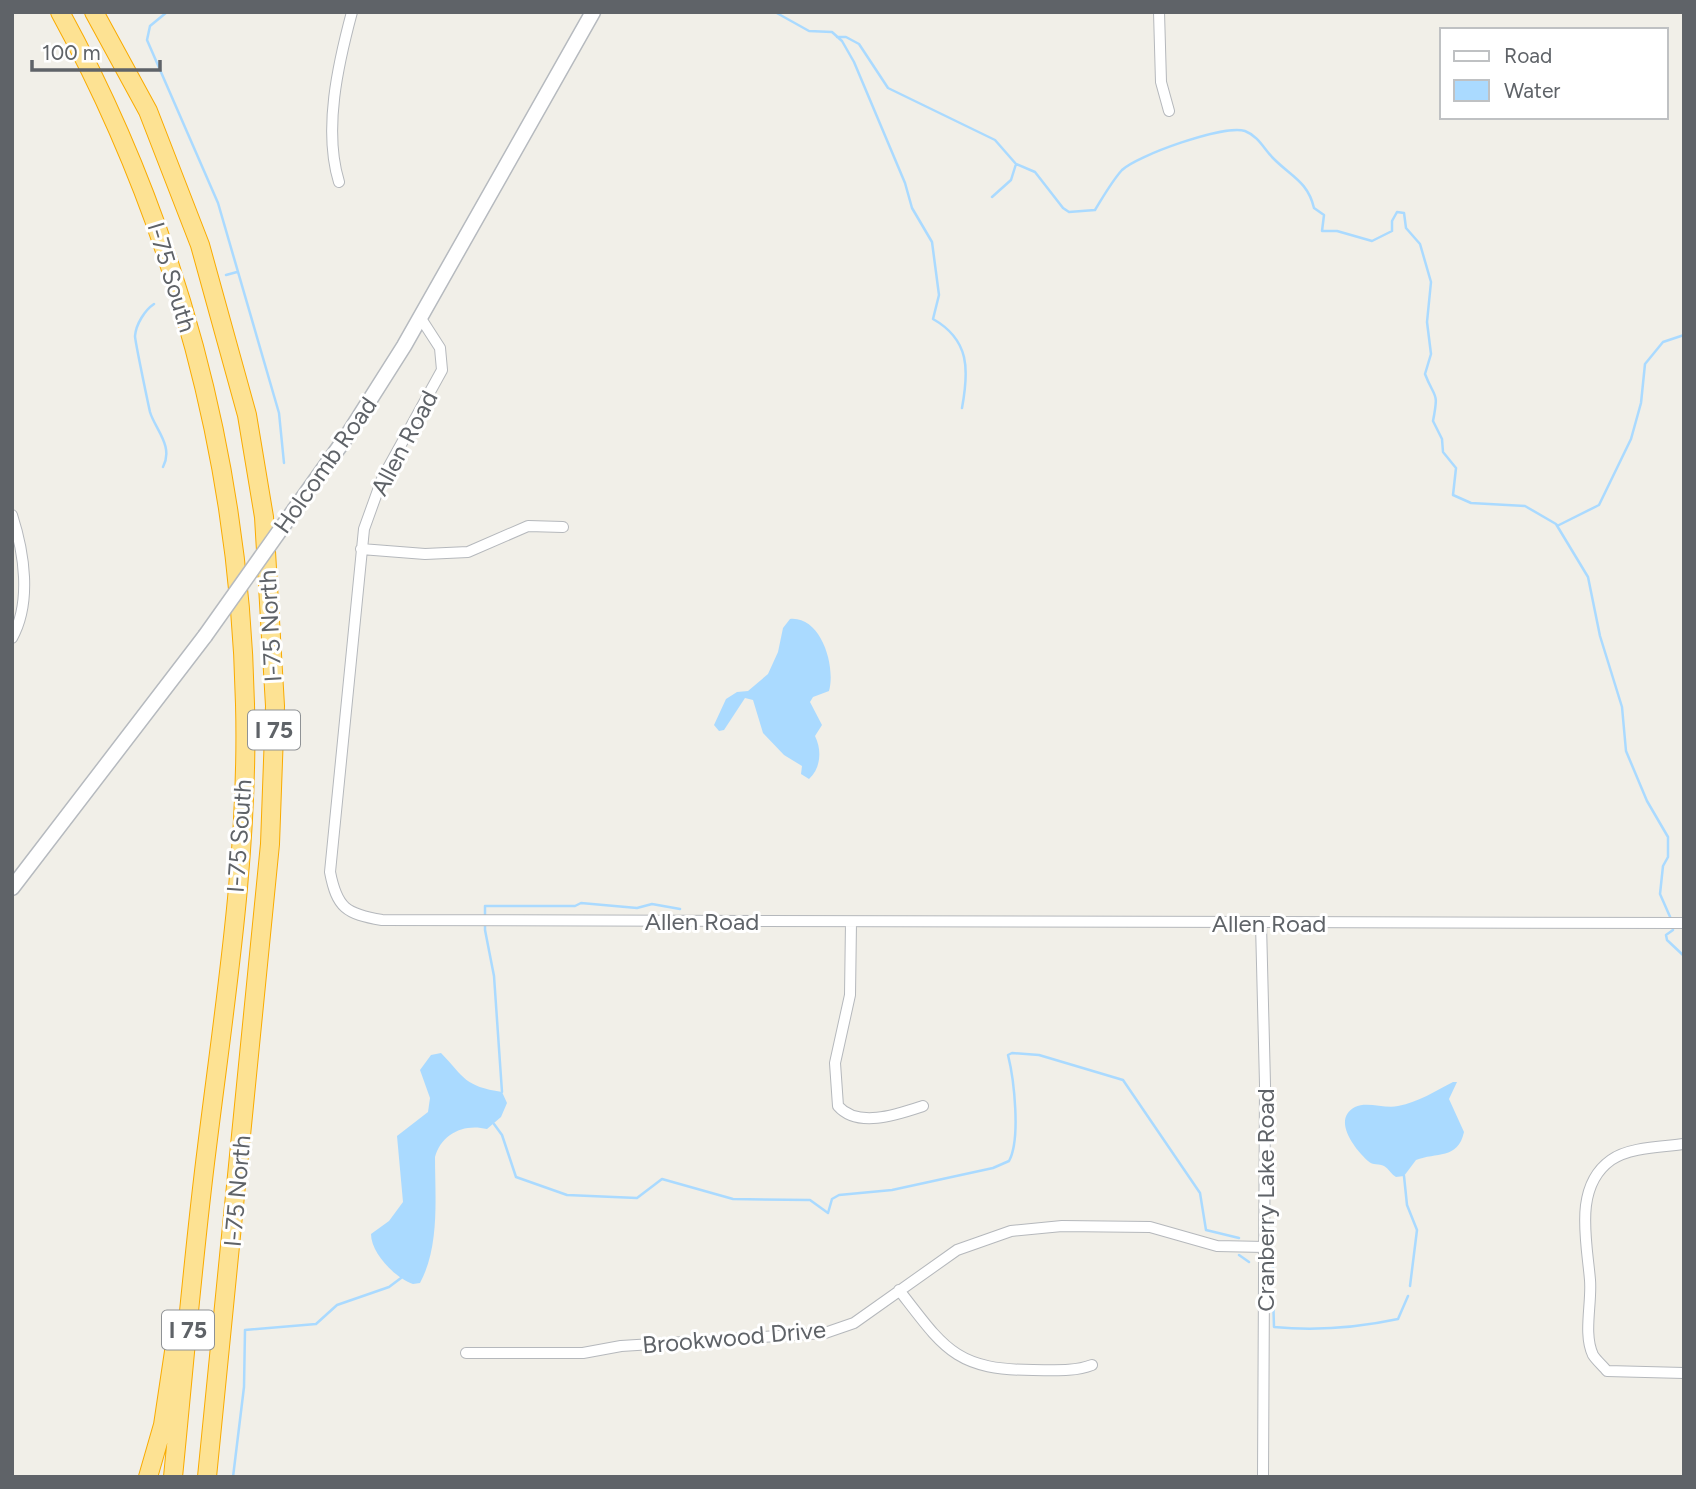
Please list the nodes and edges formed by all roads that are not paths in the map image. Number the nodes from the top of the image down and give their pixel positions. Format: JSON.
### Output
{"nodes":[{"id":1,"x":60,"y":12,"type":"edge"},
{"id":2,"x":94,"y":12,"type":"edge"},
{"id":3,"x":352,"y":12,"type":"edge"},
{"id":4,"x":593,"y":12,"type":"edge"},
{"id":5,"x":1159,"y":12,"type":"edge"},
{"id":6,"x":1169,"y":111,"type":"dead end"},
{"id":7,"x":339,"y":182,"type":"dead end"},
{"id":8,"x":421,"y":317,"type":"junction"},
{"id":9,"x":12,"y":515,"type":"edge"},
{"id":10,"x":563,"y":527,"type":"dead end"},
{"id":11,"x":361,"y":548,"type":"junction"},
{"id":12,"x":12,"y":638,"type":"edge"},
{"id":13,"x":12,"y":888,"type":"edge"},
{"id":14,"x":851,"y":922,"type":"junction"},
{"id":15,"x":1684,"y":923,"type":"edge"},
{"id":16,"x":1261,"y":924,"type":"junction"},
{"id":17,"x":923,"y":1106,"type":"dead end"},
{"id":18,"x":1684,"y":1144,"type":"edge"},
{"id":19,"x":202,"y":1183,"type":"junction"},
{"id":20,"x":1265,"y":1247,"type":"junction"},
{"id":21,"x":899,"y":1290,"type":"junction"},
{"id":22,"x":223,"y":1334,"type":"junction"},
{"id":23,"x":466,"y":1353,"type":"dead end"},
{"id":24,"x":1092,"y":1365,"type":"dead end"},
{"id":25,"x":1684,"y":1373,"type":"edge"},
{"id":26,"x":148,"y":1477,"type":"edge"},
{"id":27,"x":173,"y":1477,"type":"edge"},
{"id":28,"x":207,"y":1477,"type":"edge"},
{"id":29,"x":218,"y":1477,"type":"edge"},
{"id":30,"x":1263,"y":1477,"type":"edge"}],
"edges":[{"from":1,"to":19,"type":"highway","name":"I-75 South","number":"I 75"},
{"from":2,"to":22,"type":"highway","name":"I-75 North","number":"I 75"},
{"from":3,"to":7,"type":"street"},
{"from":4,"to":8,"type":"street","name":"Holcomb Road"},
{"from":5,"to":6,"type":"street"},
{"from":8,"to":11,"type":"street","name":"Allen Road"},
{"from":8,"to":13,"type":"street","name":"Holcomb Road","bridge":true},
{"from":9,"to":12,"type":"street"},
{"from":10,"to":11,"type":"street"},
{"from":11,"to":14,"type":"street","name":"Allen Road"},
{"from":14,"to":16,"type":"street","name":"Allen Road"},
{"from":14,"to":17,"type":"street"},
{"from":15,"to":16,"type":"street","name":"Allen Road"},
{"from":16,"to":20,"type":"street","name":"Cranberry Lake Road"},
{"from":18,"to":25,"type":"street"},
{"from":19,"to":26,"type":"highway"},
{"from":19,"to":27,"type":"highway","name":"I-75 South","number":"I 75"},
{"from":20,"to":21,"type":"street","name":"Brookwood Drive"},
{"from":20,"to":30,"type":"street","name":"Cranberry Lake Road"},
{"from":21,"to":23,"type":"street","name":"Brookwood Drive"},
{"from":21,"to":24,"type":"street"},
{"from":22,"to":28,"type":"highway","name":"I-75 North","number":"I 75"},
{"from":22,"to":29,"type":"highway"}]}
